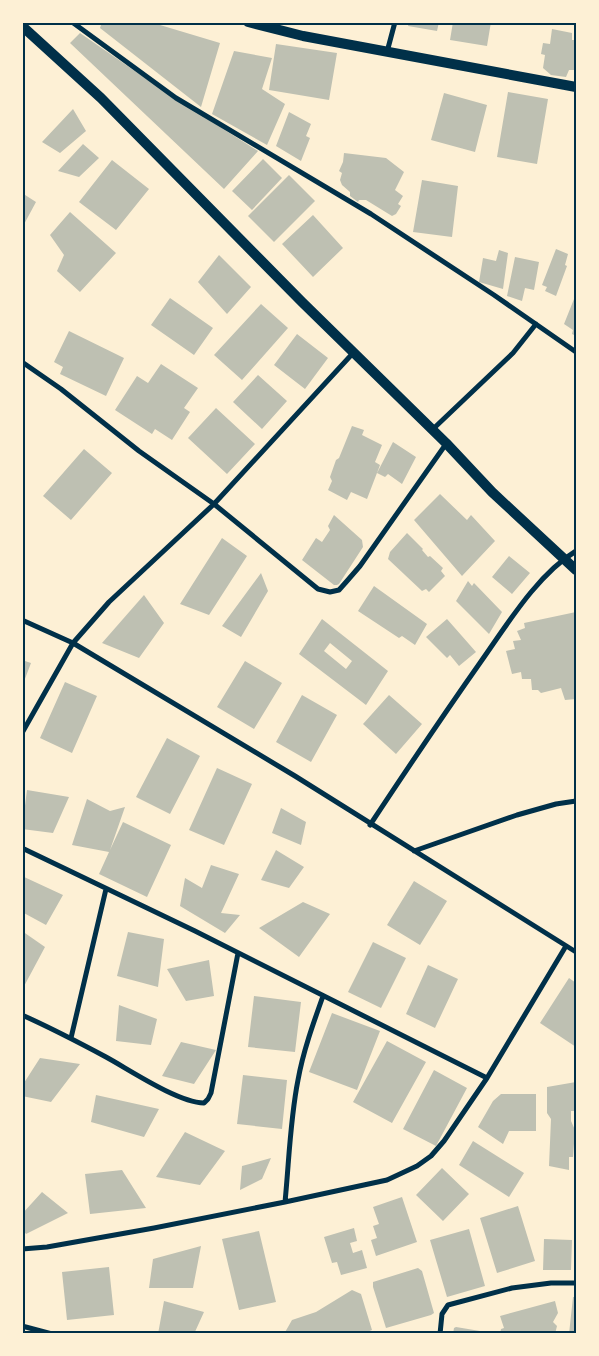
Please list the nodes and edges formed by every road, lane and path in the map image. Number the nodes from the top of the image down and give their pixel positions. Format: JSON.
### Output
{"nodes":[{"id":1,"x":72,"y":22,"type":"edge"},
{"id":2,"x":248,"y":22,"type":"edge"},
{"id":3,"x":395,"y":22,"type":"edge"},
{"id":4,"x":22,"y":26,"type":"edge"},
{"id":5,"x":387,"y":52,"type":"junction"},
{"id":6,"x":576,"y":87,"type":"edge"},
{"id":7,"x":536,"y":324,"type":"junction"},
{"id":8,"x":354,"y":352,"type":"junction"},
{"id":9,"x":576,"y":352,"type":"edge"},
{"id":10,"x":22,"y":362,"type":"edge"},
{"id":11,"x":432,"y":430,"type":"junction"},
{"id":12,"x":446,"y":443,"type":"junction"},
{"id":13,"x":214,"y":504,"type":"junction"},
{"id":14,"x":576,"y":550,"type":"edge"},
{"id":15,"x":565,"y":559,"type":"junction"},
{"id":16,"x":576,"y":570,"type":"edge"},
{"id":17,"x":22,"y":620,"type":"edge"},
{"id":18,"x":73,"y":643,"type":"junction"},
{"id":19,"x":22,"y":733,"type":"edge"},
{"id":20,"x":576,"y":801,"type":"edge"},
{"id":21,"x":370,"y":824,"type":"junction"},
{"id":22,"x":22,"y":848,"type":"edge"},
{"id":23,"x":414,"y":851,"type":"junction"},
{"id":24,"x":106,"y":889,"type":"junction"},
{"id":25,"x":566,"y":946,"type":"junction"},
{"id":26,"x":576,"y":952,"type":"edge"},
{"id":27,"x":238,"y":953,"type":"junction"},
{"id":28,"x":323,"y":996,"type":"junction"},
{"id":29,"x":22,"y":1015,"type":"edge"},
{"id":30,"x":72,"y":1038,"type":"junction"},
{"id":31,"x":487,"y":1078,"type":"junction"},
{"id":32,"x":286,"y":1202,"type":"junction"},
{"id":33,"x":22,"y":1249,"type":"edge"},
{"id":34,"x":576,"y":1282,"type":"edge"},
{"id":35,"x":22,"y":1326,"type":"edge"},
{"id":36,"x":52,"y":1334,"type":"edge"},
{"id":37,"x":440,"y":1334,"type":"edge"}],
"edges":[{"from":1,"to":7,"type":"street"},
{"from":2,"to":5,"type":"main road"},
{"from":3,"to":5,"type":"street"},
{"from":4,"to":8,"type":"main road"},
{"from":5,"to":6,"type":"main road"},
{"from":7,"to":9,"type":"street"},
{"from":7,"to":11,"type":"street"},
{"from":8,"to":11,"type":"main road"},
{"from":8,"to":13,"type":"street"},
{"from":10,"to":13,"type":"street"},
{"from":11,"to":12,"type":"main road"},
{"from":12,"to":13,"type":"street"},
{"from":12,"to":15,"type":"main road"},
{"from":13,"to":18,"type":"street"},
{"from":14,"to":15,"type":"street"},
{"from":15,"to":16,"type":"main road"},
{"from":15,"to":21,"type":"street"},
{"from":17,"to":18,"type":"street"},
{"from":18,"to":19,"type":"street"},
{"from":18,"to":21,"type":"street"},
{"from":20,"to":23,"type":"street"},
{"from":21,"to":23,"type":"street"},
{"from":22,"to":24,"type":"street"},
{"from":23,"to":25,"type":"street"},
{"from":24,"to":27,"type":"street"},
{"from":24,"to":30,"type":"street"},
{"from":25,"to":26,"type":"street"},
{"from":25,"to":31,"type":"street"},
{"from":27,"to":28,"type":"street"},
{"from":27,"to":30,"type":"street"},
{"from":28,"to":31,"type":"street"},
{"from":28,"to":32,"type":"street"},
{"from":29,"to":30,"type":"street"},
{"from":31,"to":32,"type":"street"},
{"from":32,"to":33,"type":"street"},
{"from":34,"to":37,"type":"street"},
{"from":35,"to":36,"type":"street"}]}
